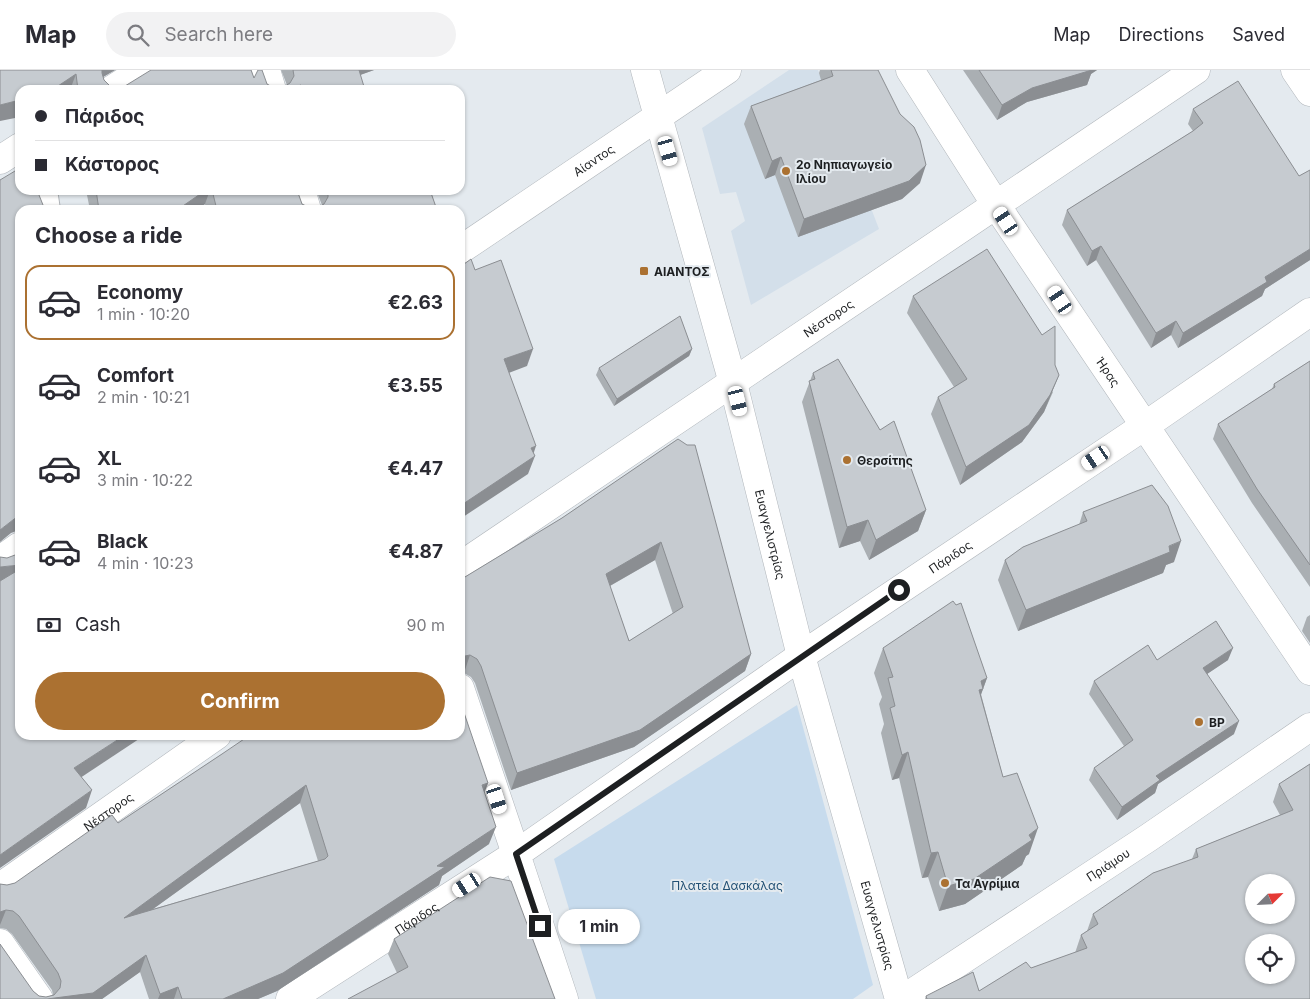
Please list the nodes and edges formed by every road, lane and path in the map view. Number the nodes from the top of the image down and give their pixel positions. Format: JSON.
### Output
{"nodes":[{"id":1,"x":143,"y":70,"type":"edge"},
{"id":2,"x":266,"y":70,"type":"edge"},
{"id":3,"x":645,"y":70,"type":"edge"},
{"id":4,"x":727,"y":70,"type":"edge"},
{"id":5,"x":910,"y":70,"type":"edge"},
{"id":6,"x":1196,"y":70,"type":"edge"},
{"id":7,"x":1295,"y":70,"type":"edge"},
{"id":8,"x":119,"y":85,"type":"edge"},
{"id":9,"x":270,"y":85,"type":"edge"},
{"id":10,"x":1310,"y":92,"type":"edge"},
{"id":11,"x":658,"y":117,"type":"junction"},
{"id":12,"x":15,"y":151,"type":"edge"},
{"id":13,"x":0,"y":160,"type":"edge"},
{"id":14,"x":996,"y":205,"type":"junction"},
{"id":15,"x":465,"y":247,"type":"edge"},
{"id":16,"x":1310,"y":312,"type":"edge"},
{"id":17,"x":733,"y":383,"type":"junction"},
{"id":18,"x":1146,"y":425,"type":"junction"},
{"id":19,"x":15,"y":550,"type":"edge"},
{"id":20,"x":0,"y":560,"type":"edge"},
{"id":21,"x":465,"y":563,"type":"edge"},
{"id":22,"x":801,"y":656,"type":"junction"},
{"id":23,"x":1310,"y":672,"type":"edge"},
{"id":24,"x":465,"y":703,"type":"edge"},
{"id":25,"x":1310,"y":727,"type":"edge"},
{"id":26,"x":210,"y":740,"type":"edge"},
{"id":27,"x":516,"y":854,"type":"junction"},
{"id":28,"x":0,"y":887,"type":"edge"},
{"id":29,"x":0,"y":943,"type":"edge"},
{"id":30,"x":39,"y":999,"type":"edge"},
{"id":31,"x":290,"y":999,"type":"edge"},
{"id":32,"x":564,"y":999,"type":"edge"},
{"id":33,"x":901,"y":999,"type":"edge"}],
"edges":[{"from":1,"to":8,"type":"street"},
{"from":2,"to":9,"type":"street"},
{"from":3,"to":11,"type":"street","name":"Ευαγγελιστρίας"},
{"from":4,"to":11,"type":"street","name":"Αίαντος"},
{"from":5,"to":14,"type":"street","name":"Ήρας"},
{"from":6,"to":14,"type":"street","name":"Νέστορος"},
{"from":7,"to":10,"type":"street"},
{"from":11,"to":15,"type":"street","name":"Αίαντος"},
{"from":11,"to":17,"type":"street","name":"Ευαγγελιστρίας"},
{"from":12,"to":13,"type":"street"},
{"from":14,"to":17,"type":"street","name":"Νέστορος"},
{"from":14,"to":18,"type":"street","name":"Ήρας"},
{"from":16,"to":18,"type":"street","name":"Πάριδος"},
{"from":17,"to":21,"type":"street","name":"Νέστορος"},
{"from":17,"to":22,"type":"street","name":"Ευαγγελιστρίας"},
{"from":18,"to":22,"type":"street","name":"Πάριδος"},
{"from":18,"to":23,"type":"street","name":"Ήρας"},
{"from":19,"to":20,"type":"street"},
{"from":22,"to":27,"type":"street","name":"Πάριδος"},
{"from":22,"to":33,"type":"street","name":"Ευαγγελιστρίας"},
{"from":24,"to":27,"type":"street"},
{"from":25,"to":33,"type":"street","name":"Πριάμου"},
{"from":26,"to":28,"type":"street","name":"Νέστορος"},
{"from":27,"to":31,"type":"street","name":"Πάριδος"},
{"from":27,"to":32,"type":"street"},
{"from":29,"to":30,"type":"street"}]}
